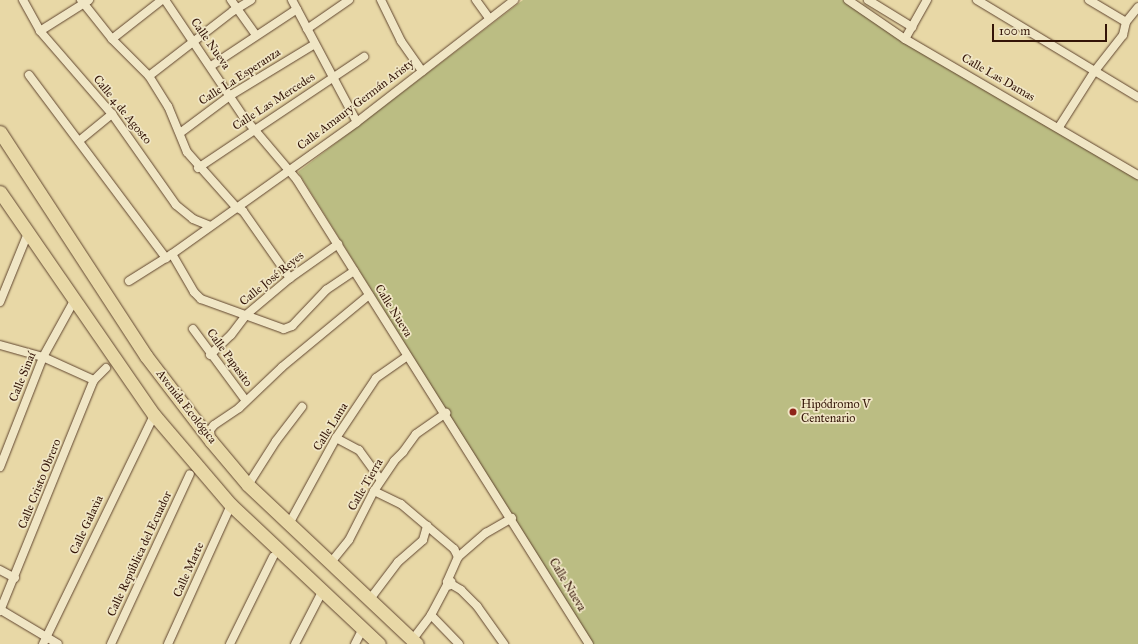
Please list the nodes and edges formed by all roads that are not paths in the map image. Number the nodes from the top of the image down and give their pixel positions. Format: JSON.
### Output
{"nodes":[{"id":1,"x":23,"y":0,"type":"edge"},
{"id":2,"x":164,"y":0,"type":"edge"},
{"id":3,"x":231,"y":0,"type":"edge"},
{"id":4,"x":251,"y":0,"type":"edge"},
{"id":5,"x":292,"y":0,"type":"edge"},
{"id":6,"x":349,"y":0,"type":"edge"},
{"id":7,"x":381,"y":0,"type":"edge"},
{"id":8,"x":476,"y":0,"type":"edge"},
{"id":9,"x":514,"y":0,"type":"edge"},
{"id":10,"x":848,"y":0,"type":"edge"},
{"id":11,"x":868,"y":0,"type":"edge"},
{"id":12,"x":927,"y":0,"type":"edge"},
{"id":13,"x":977,"y":0,"type":"edge"},
{"id":14,"x":1089,"y":0,"type":"edge"},
{"id":15,"x":84,"y":1,"type":"edge"},
{"id":16,"x":1138,"y":7,"type":"edge"},
{"id":17,"x":237,"y":8,"type":"junction"},
{"id":18,"x":297,"y":9,"type":"junction"},
{"id":19,"x":490,"y":18,"type":"junction"},
{"id":20,"x":1126,"y":22,"type":"junction"},
{"id":21,"x":912,"y":26,"type":"junction"},
{"id":22,"x":307,"y":29,"type":"junction"},
{"id":23,"x":40,"y":32,"type":"junction"},
{"id":24,"x":256,"y":35,"type":"junction"},
{"id":25,"x":112,"y":38,"type":"junction"},
{"id":26,"x":905,"y":39,"type":"junction"},
{"id":27,"x":194,"y":41,"type":"junction"},
{"id":28,"x":315,"y":44,"type":"junction"},
{"id":29,"x":364,"y":57,"type":"dead end"},
{"id":30,"x":211,"y":66,"type":"junction"},
{"id":31,"x":422,"y":72,"type":"junction"},
{"id":32,"x":1094,"y":72,"type":"junction"},
{"id":33,"x":29,"y":75,"type":"dead end"},
{"id":34,"x":149,"y":76,"type":"junction"},
{"id":35,"x":332,"y":78,"type":"junction"},
{"id":36,"x":231,"y":95,"type":"junction"},
{"id":37,"x":1138,"y":97,"type":"edge"},
{"id":38,"x":112,"y":114,"type":"junction"},
{"id":39,"x":357,"y":122,"type":"junction"},
{"id":40,"x":1059,"y":127,"type":"junction"},
{"id":41,"x":254,"y":129,"type":"junction"},
{"id":42,"x":0,"y":132,"type":"edge"},
{"id":43,"x":180,"y":133,"type":"junction"},
{"id":44,"x":79,"y":142,"type":"junction"},
{"id":45,"x":198,"y":168,"type":"junction"},
{"id":46,"x":288,"y":172,"type":"junction"},
{"id":47,"x":1138,"y":175,"type":"edge"},
{"id":48,"x":0,"y":192,"type":"edge"},
{"id":49,"x":236,"y":207,"type":"junction"},
{"id":50,"x":210,"y":226,"type":"junction"},
{"id":51,"x":28,"y":233,"type":"junction"},
{"id":52,"x":338,"y":244,"type":"junction"},
{"id":53,"x":169,"y":256,"type":"junction"},
{"id":54,"x":354,"y":271,"type":"junction"},
{"id":55,"x":290,"y":278,"type":"junction"},
{"id":56,"x":129,"y":281,"type":"dead end"},
{"id":57,"x":369,"y":295,"type":"junction"},
{"id":58,"x":76,"y":299,"type":"junction"},
{"id":59,"x":0,"y":302,"type":"edge"},
{"id":60,"x":246,"y":315,"type":"junction"},
{"id":61,"x":193,"y":330,"type":"dead end"},
{"id":62,"x":0,"y":345,"type":"edge"},
{"id":63,"x":210,"y":355,"type":"junction"},
{"id":64,"x":407,"y":356,"type":"junction"},
{"id":65,"x":43,"y":357,"type":"junction"},
{"id":66,"x":106,"y":368,"type":"dead end"},
{"id":67,"x":94,"y":380,"type":"junction"},
{"id":68,"x":246,"y":401,"type":"junction"},
{"id":69,"x":302,"y":407,"type":"dead end"},
{"id":70,"x":446,"y":413,"type":"junction"},
{"id":71,"x":154,"y":416,"type":"junction"},
{"id":72,"x":336,"y":438,"type":"junction"},
{"id":73,"x":211,"y":441,"type":"junction"},
{"id":74,"x":0,"y":467,"type":"edge"},
{"id":75,"x":190,"y":474,"type":"dead end"},
{"id":76,"x":381,"y":480,"type":"junction"},
{"id":77,"x":248,"y":485,"type":"junction"},
{"id":78,"x":374,"y":491,"type":"junction"},
{"id":79,"x":231,"y":506,"type":"junction"},
{"id":80,"x":512,"y":518,"type":"junction"},
{"id":81,"x":290,"y":522,"type":"junction"},
{"id":82,"x":427,"y":526,"type":"junction"},
{"id":83,"x":458,"y":557,"type":"junction"},
{"id":84,"x":273,"y":558,"type":"dead end"},
{"id":85,"x":332,"y":561,"type":"junction"},
{"id":86,"x":0,"y":570,"type":"edge"},
{"id":87,"x":15,"y":578,"type":"junction"},
{"id":88,"x":449,"y":583,"type":"junction"},
{"id":89,"x":323,"y":590,"type":"junction"},
{"id":90,"x":370,"y":599,"type":"junction"},
{"id":91,"x":0,"y":611,"type":"edge"},
{"id":92,"x":431,"y":615,"type":"junction"},
{"id":93,"x":363,"y":628,"type":"junction"},
{"id":94,"x":45,"y":641,"type":"edge"},
{"id":95,"x":415,"y":642,"type":"edge"},
{"id":96,"x":58,"y":644,"type":"edge"},
{"id":97,"x":111,"y":644,"type":"edge"},
{"id":98,"x":168,"y":644,"type":"edge"},
{"id":99,"x":230,"y":644,"type":"edge"},
{"id":100,"x":295,"y":644,"type":"edge"},
{"id":101,"x":355,"y":644,"type":"edge"},
{"id":102,"x":380,"y":644,"type":"edge"},
{"id":103,"x":459,"y":644,"type":"edge"},
{"id":104,"x":504,"y":644,"type":"edge"},
{"id":105,"x":589,"y":644,"type":"edge"}],
"edges":[{"from":1,"to":23,"type":"street","name":"Calle 4 de Agosto"},
{"from":2,"to":25,"type":"street"},
{"from":2,"to":27,"type":"street","name":"Calle Nueva"},
{"from":3,"to":17,"type":"street"},
{"from":4,"to":17,"type":"street"},
{"from":5,"to":18,"type":"street"},
{"from":6,"to":22,"type":"street"},
{"from":7,"to":31,"type":"street"},
{"from":8,"to":19,"type":"street"},
{"from":9,"to":19,"type":"street","name":"Calle Amaury Germán Aristy"},
{"from":10,"to":26,"type":"street","name":"Calle Las Damas"},
{"from":11,"to":21,"type":"street"},
{"from":12,"to":21,"type":"street"},
{"from":13,"to":32,"type":"street"},
{"from":14,"to":20,"type":"street"},
{"from":15,"to":23,"type":"street"},
{"from":15,"to":25,"type":"street"},
{"from":16,"to":20,"type":"street"},
{"from":17,"to":24,"type":"street"},
{"from":17,"to":27,"type":"street"},
{"from":18,"to":22,"type":"street"},
{"from":18,"to":24,"type":"street"},
{"from":19,"to":31,"type":"street","name":"Calle Amaury Germán Aristy"},
{"from":20,"to":32,"type":"street"},
{"from":21,"to":26,"type":"street"},
{"from":22,"to":28,"type":"street"},
{"from":23,"to":38,"type":"street","name":"Calle 4 de Agosto"},
{"from":24,"to":30,"type":"street"},
{"from":25,"to":34,"type":"street"},
{"from":26,"to":40,"type":"street","name":"Calle Las Damas"},
{"from":27,"to":30,"type":"street","name":"Calle Nueva"},
{"from":27,"to":34,"type":"street"},
{"from":28,"to":35,"type":"street"},
{"from":28,"to":36,"type":"street","name":"Calle La Esperanza"},
{"from":29,"to":35,"type":"street","name":"Calle Las Mercedes"},
{"from":30,"to":36,"type":"street","name":"Calle Nueva"},
{"from":31,"to":39,"type":"street","name":"Calle Amaury Germán Aristy"},
{"from":32,"to":37,"type":"street"},
{"from":32,"to":40,"type":"street"},
{"from":33,"to":44,"type":"street"},
{"from":34,"to":43,"type":"street"},
{"from":35,"to":39,"type":"street"},
{"from":35,"to":41,"type":"street","name":"Calle Las Mercedes"},
{"from":36,"to":41,"type":"street","name":"Calle Nueva"},
{"from":36,"to":43,"type":"street","name":"Calle La Esperanza"},
{"from":38,"to":44,"type":"street"},
{"from":38,"to":50,"type":"street","name":"Calle 4 de Agosto"},
{"from":39,"to":46,"type":"street","name":"Calle Amaury Germán Aristy"},
{"from":40,"to":47,"type":"street","name":"Calle Las Damas"},
{"from":41,"to":45,"type":"street","name":"Calle Las Mercedes"},
{"from":41,"to":46,"type":"street","name":"Calle Nueva"},
{"from":42,"to":73,"type":"main road","name":"Avenida Ecológica"},
{"from":43,"to":45,"type":"street"},
{"from":44,"to":53,"type":"street"},
{"from":45,"to":49,"type":"street"},
{"from":46,"to":49,"type":"street","name":"Calle Amaury Germán Aristy"},
{"from":46,"to":52,"type":"street","name":"Calle Nueva"},
{"from":48,"to":51,"type":"main road"},
{"from":49,"to":50,"type":"street","name":"Calle Amaury Germán Aristy"},
{"from":49,"to":55,"type":"street"},
{"from":50,"to":53,"type":"street","name":"Calle Amaury Germán Aristy"},
{"from":51,"to":58,"type":"main road"},
{"from":51,"to":59,"type":"street"},
{"from":52,"to":54,"type":"street","name":"Calle Nueva"},
{"from":52,"to":55,"type":"street","name":"Calle José Reyes"},
{"from":53,"to":56,"type":"street","name":"Calle Amaury Germán Aristy"},
{"from":53,"to":60,"type":"street"},
{"from":54,"to":57,"type":"street","name":"Calle Nueva"},
{"from":54,"to":60,"type":"street"},
{"from":55,"to":60,"type":"street","name":"Calle José Reyes"},
{"from":57,"to":64,"type":"street","name":"Calle Nueva"},
{"from":57,"to":68,"type":"street"},
{"from":58,"to":65,"type":"street","name":"Calle Sinaí"},
{"from":58,"to":71,"type":"main road"},
{"from":60,"to":63,"type":"street","name":"Calle José Reyes"},
{"from":61,"to":63,"type":"street","name":"Calle Papasito"},
{"from":62,"to":65,"type":"street"},
{"from":63,"to":68,"type":"street","name":"Calle Papasito"},
{"from":64,"to":70,"type":"street","name":"Calle Nueva"},
{"from":64,"to":72,"type":"street","name":"Calle Luna"},
{"from":65,"to":67,"type":"street"},
{"from":65,"to":74,"type":"street","name":"Calle Sinaí"},
{"from":66,"to":67,"type":"street","name":"Calle Cristo Obrero"},
{"from":67,"to":87,"type":"street","name":"Calle Cristo Obrero"},
{"from":68,"to":73,"type":"street"},
{"from":69,"to":77,"type":"street"},
{"from":70,"to":76,"type":"street","name":"Calle Tierra"},
{"from":70,"to":80,"type":"street","name":"Calle Nueva"},
{"from":71,"to":79,"type":"main road"},
{"from":71,"to":94,"type":"street","name":"Calle Galaxia"},
{"from":72,"to":76,"type":"street"},
{"from":72,"to":81,"type":"street","name":"Calle Luna"},
{"from":73,"to":77,"type":"main road","name":"Avenida Ecológica"},
{"from":75,"to":97,"type":"street","name":"Calle República del Ecuador"},
{"from":76,"to":78,"type":"street","name":"Calle Tierra"},
{"from":77,"to":81,"type":"main road","name":"Avenida Ecológica"},
{"from":78,"to":82,"type":"street"},
{"from":78,"to":85,"type":"street","name":"Calle Tierra"},
{"from":79,"to":89,"type":"main road"},
{"from":79,"to":98,"type":"street","name":"Calle Marte"},
{"from":80,"to":83,"type":"street"},
{"from":80,"to":105,"type":"street","name":"Calle Nueva"},
{"from":81,"to":85,"type":"main road","name":"Avenida Ecológica"},
{"from":82,"to":83,"type":"street"},
{"from":82,"to":90,"type":"street"},
{"from":83,"to":88,"type":"street"},
{"from":84,"to":99,"type":"street"},
{"from":85,"to":90,"type":"main road","name":"Avenida Ecológica"},
{"from":86,"to":87,"type":"street"},
{"from":87,"to":91,"type":"street","name":"Calle Cristo Obrero"},
{"from":88,"to":92,"type":"street"},
{"from":88,"to":104,"type":"street"},
{"from":89,"to":93,"type":"main road"},
{"from":89,"to":100,"type":"street"},
{"from":90,"to":95,"type":"main road","name":"Avenida Ecológica"},
{"from":91,"to":94,"type":"street"},
{"from":92,"to":95,"type":"street"},
{"from":92,"to":103,"type":"street"},
{"from":93,"to":101,"type":"street"},
{"from":93,"to":102,"type":"main road"},
{"from":94,"to":96,"type":"street"}]}
